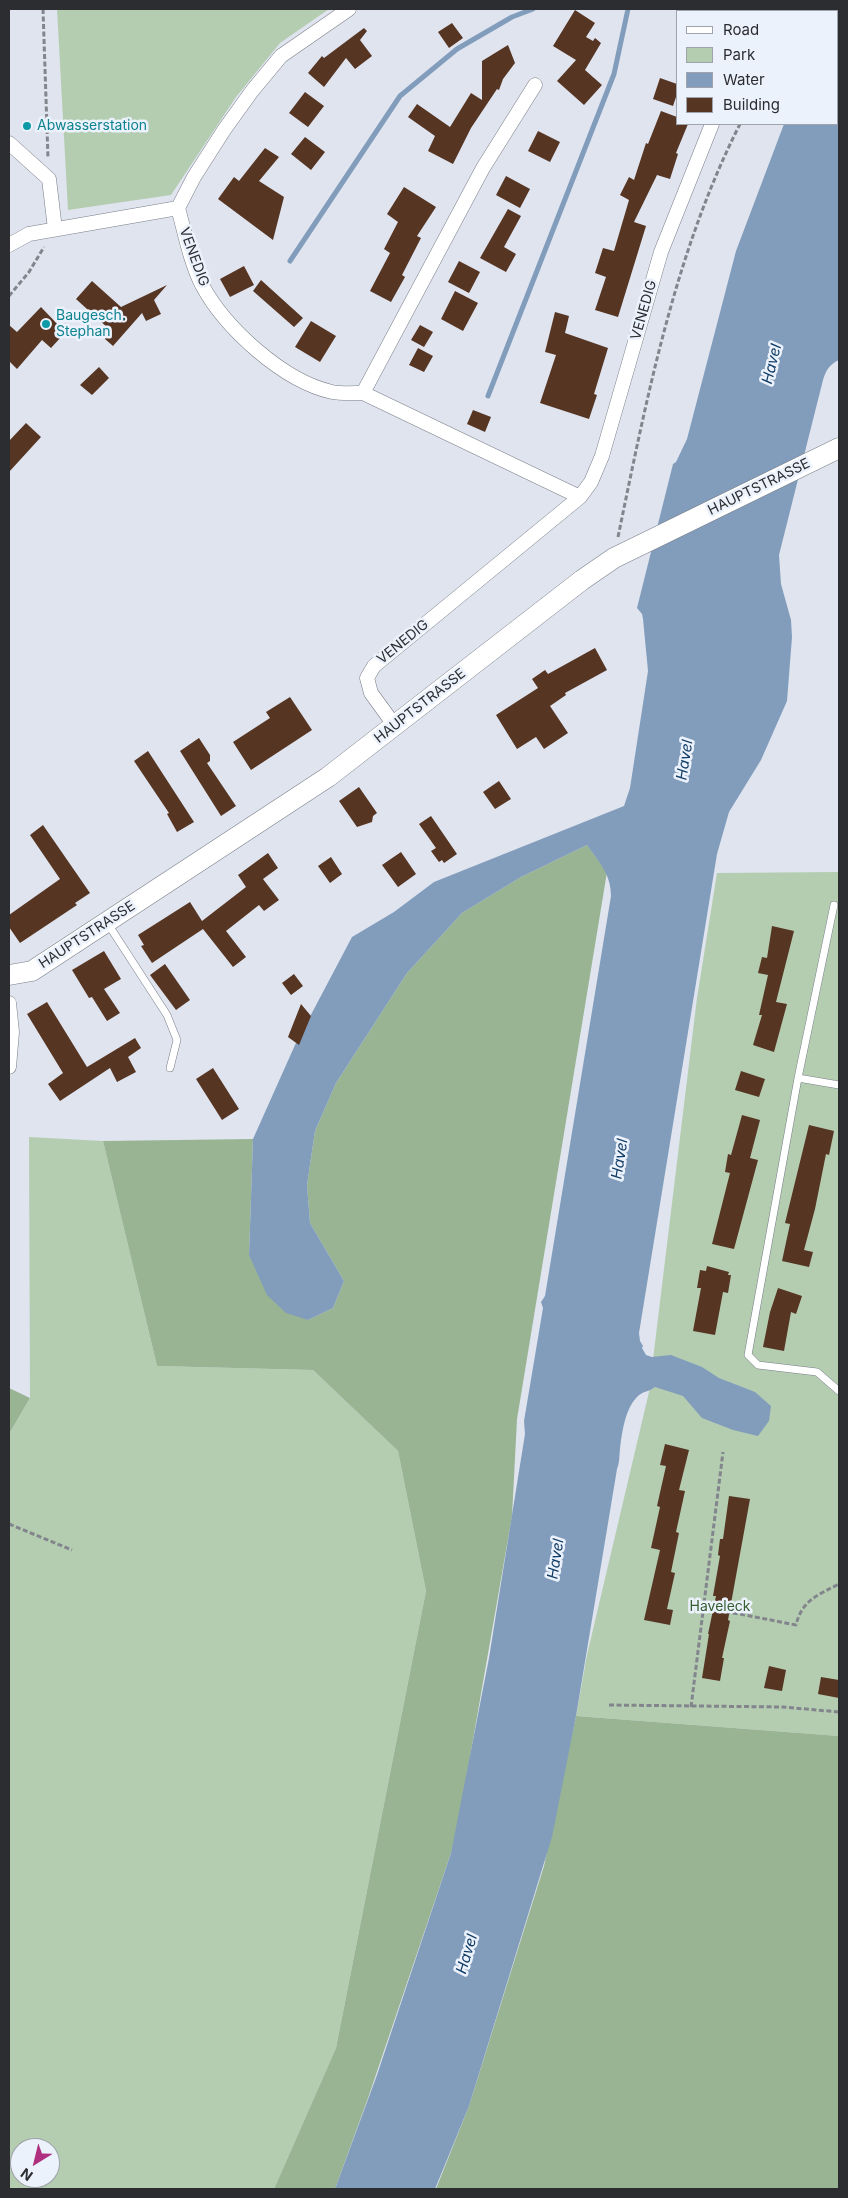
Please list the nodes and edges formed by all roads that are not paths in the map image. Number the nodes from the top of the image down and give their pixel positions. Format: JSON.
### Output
{"nodes":[{"id":1,"x":349,"y":9,"type":"edge"},
{"id":2,"x":535,"y":85,"type":"dead end"},
{"id":3,"x":712,"y":125,"type":"edge"},
{"id":4,"x":9,"y":143,"type":"edge"},
{"id":5,"x":178,"y":208,"type":"junction"},
{"id":6,"x":55,"y":229,"type":"junction"},
{"id":7,"x":9,"y":245,"type":"edge"},
{"id":8,"x":363,"y":394,"type":"junction"},
{"id":9,"x":839,"y":448,"type":"edge"},
{"id":10,"x":580,"y":497,"type":"junction"},
{"id":11,"x":395,"y":726,"type":"junction"},
{"id":12,"x":834,"y":905,"type":"dead end"},
{"id":13,"x":107,"y":922,"type":"junction"},
{"id":14,"x":9,"y":976,"type":"edge"},
{"id":15,"x":9,"y":1003,"type":"edge"},
{"id":16,"x":9,"y":1067,"type":"edge"},
{"id":17,"x":170,"y":1068,"type":"dead end"},
{"id":18,"x":798,"y":1078,"type":"junction"},
{"id":19,"x":839,"y":1085,"type":"edge"},
{"id":20,"x":839,"y":1391,"type":"edge"}],
"edges":[{"from":1,"to":5,"type":"street"},
{"from":2,"to":8,"type":"street"},
{"from":3,"to":10,"type":"street","name":"VENEDIG"},
{"from":4,"to":6,"type":"street"},
{"from":5,"to":6,"type":"street"},
{"from":5,"to":8,"type":"street","name":"VENEDIG"},
{"from":6,"to":7,"type":"street"},
{"from":8,"to":10,"type":"street","name":"VENEDIG"},
{"from":9,"to":11,"type":"main road","name":"HAUPTSTRASSE"},
{"from":10,"to":11,"type":"street","name":"VENEDIG"},
{"from":11,"to":13,"type":"main road","name":"HAUPTSTRASSE"},
{"from":12,"to":18,"type":"lane"},
{"from":13,"to":14,"type":"main road","name":"HAUPTSTRASSE"},
{"from":13,"to":17,"type":"lane"},
{"from":15,"to":16,"type":"street"},
{"from":18,"to":19,"type":"lane"},
{"from":18,"to":20,"type":"lane"}]}
